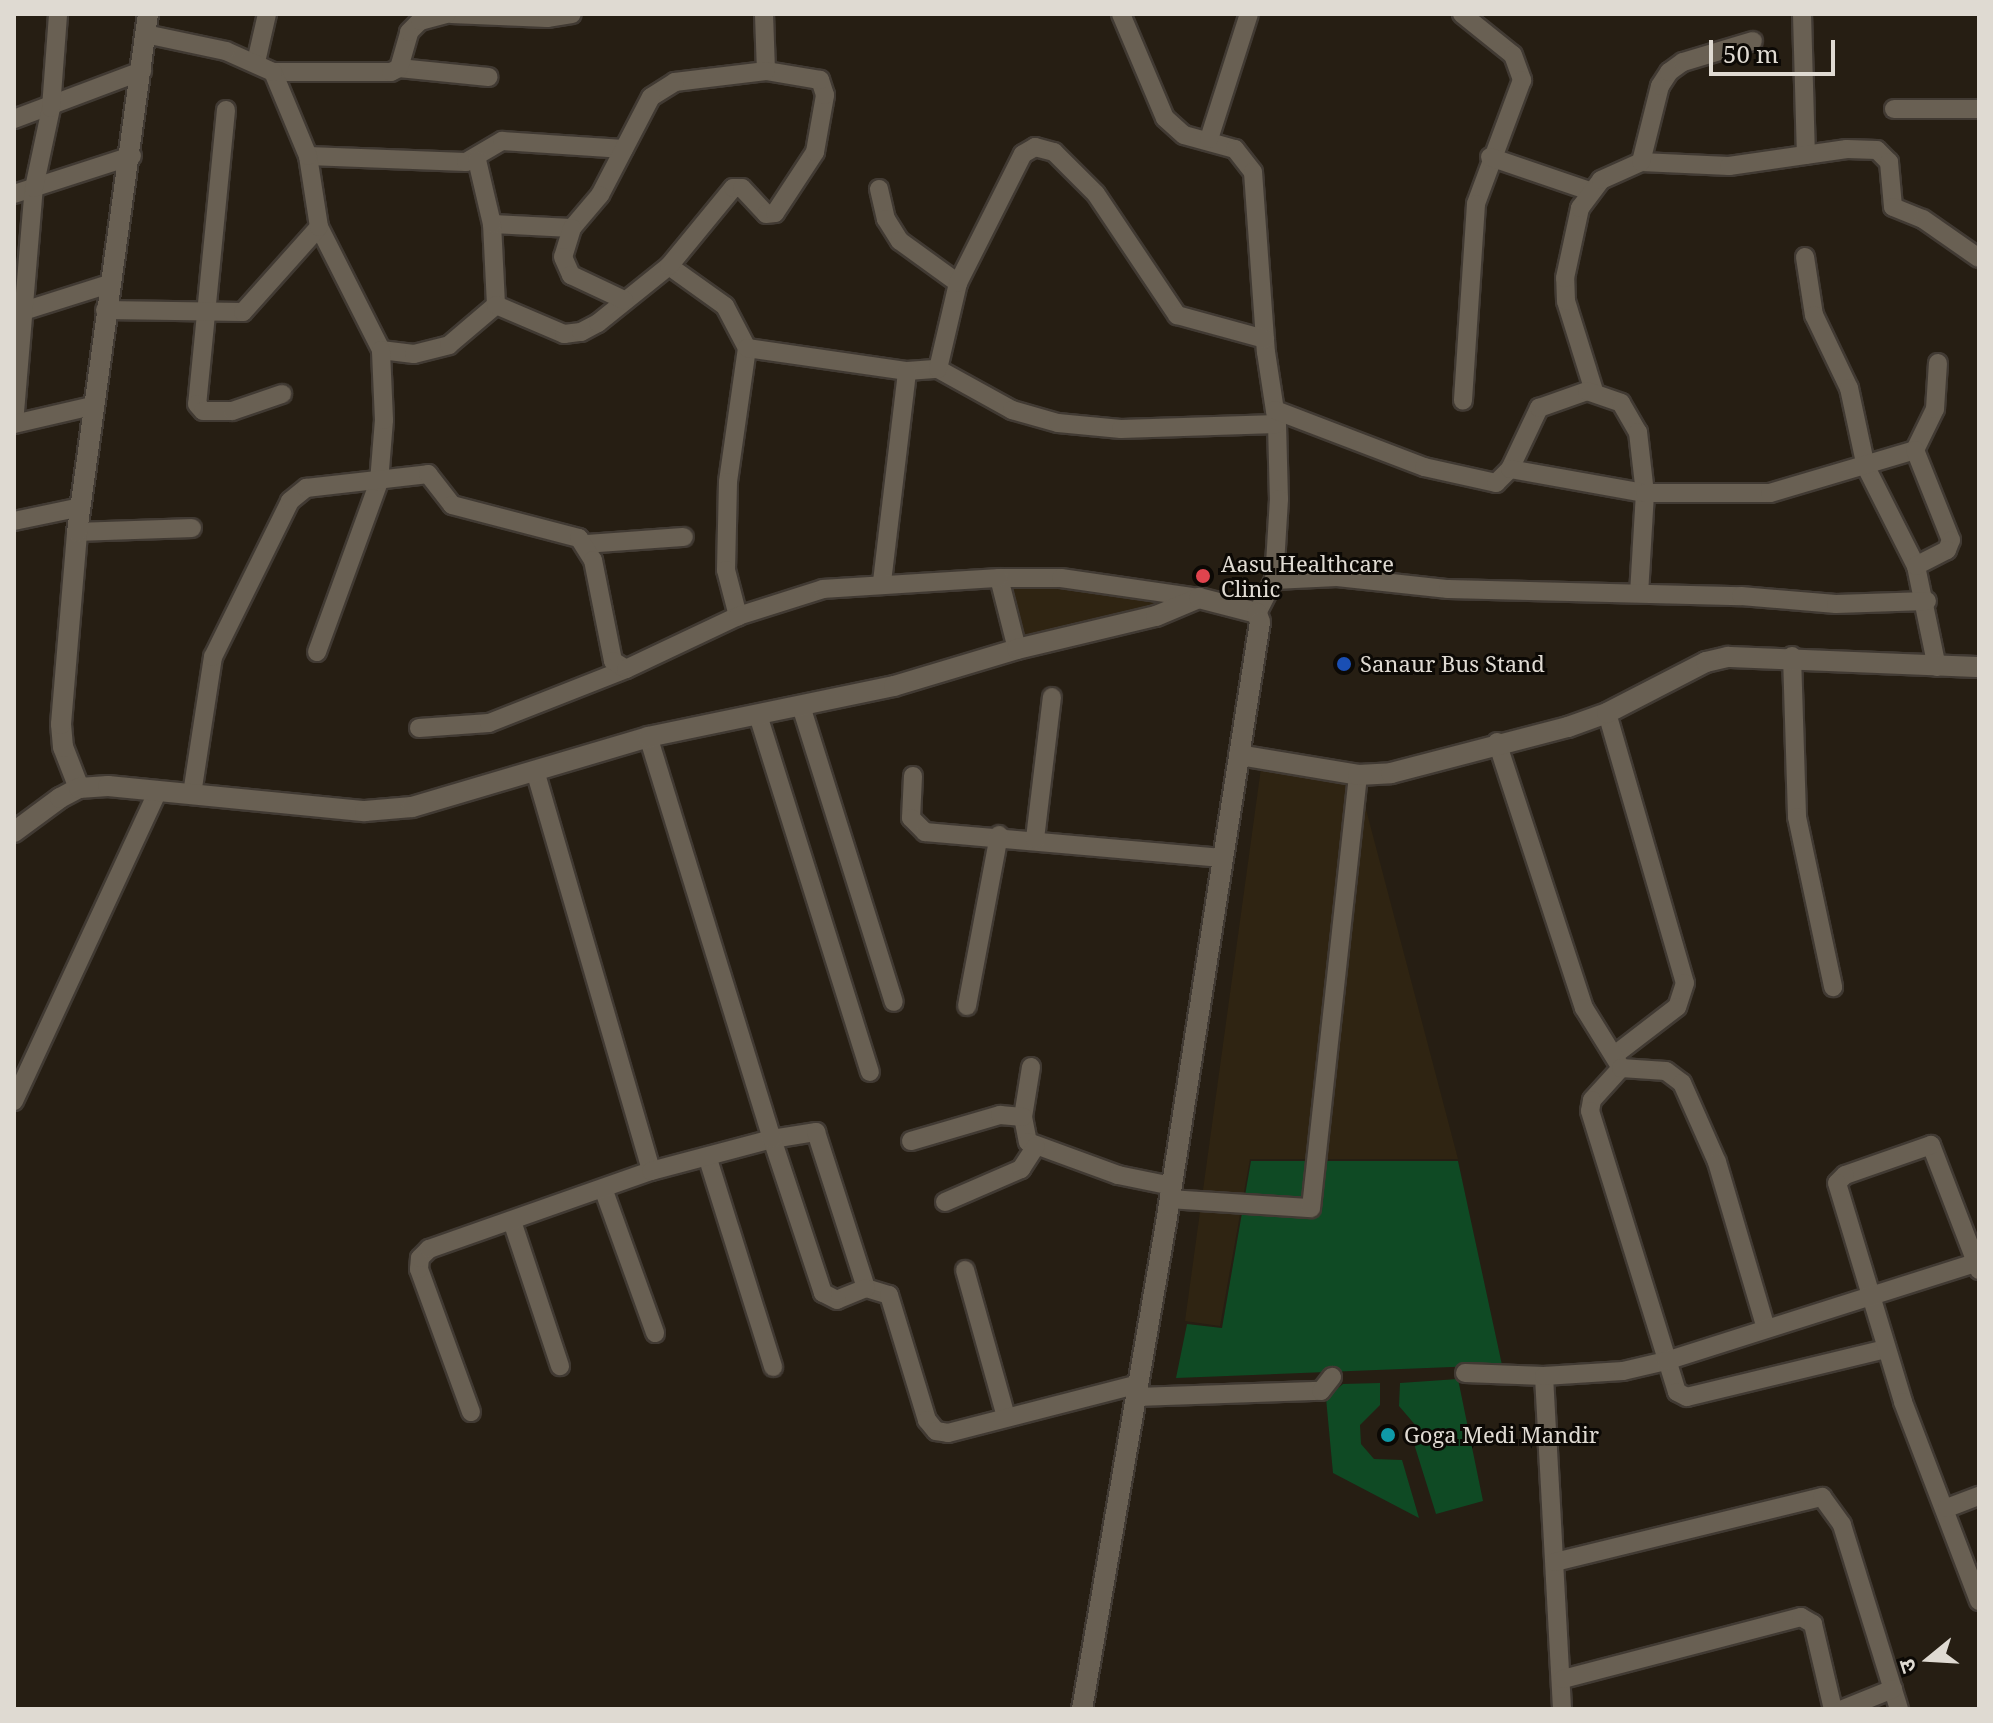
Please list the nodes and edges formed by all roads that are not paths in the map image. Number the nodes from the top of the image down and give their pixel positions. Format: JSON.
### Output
{"nodes":[{"id":1,"x":58,"y":14,"type":"edge"},
{"id":2,"x":267,"y":14,"type":"edge"},
{"id":3,"x":449,"y":14,"type":"edge"},
{"id":4,"x":572,"y":14,"type":"edge"},
{"id":5,"x":764,"y":14,"type":"edge"},
{"id":6,"x":1121,"y":14,"type":"edge"},
{"id":7,"x":1249,"y":14,"type":"edge"},
{"id":8,"x":1462,"y":14,"type":"edge"},
{"id":9,"x":1802,"y":14,"type":"edge"},
{"id":10,"x":146,"y":24,"type":"edge"},
{"id":11,"x":1753,"y":41,"type":"dead end"},
{"id":12,"x":256,"y":62,"type":"junction"},
{"id":13,"x":399,"y":68,"type":"junction"},
{"id":14,"x":142,"y":71,"type":"junction"},
{"id":15,"x":766,"y":71,"type":"junction"},
{"id":16,"x":273,"y":72,"type":"junction"},
{"id":17,"x":489,"y":77,"type":"dead end"},
{"id":18,"x":51,"y":108,"type":"junction"},
{"id":19,"x":1894,"y":109,"type":"dead end"},
{"id":20,"x":1979,"y":109,"type":"edge"},
{"id":21,"x":226,"y":110,"type":"dead end"},
{"id":22,"x":14,"y":119,"type":"edge"},
{"id":23,"x":1209,"y":139,"type":"junction"},
{"id":24,"x":624,"y":149,"type":"junction"},
{"id":25,"x":1806,"y":155,"type":"junction"},
{"id":26,"x":132,"y":156,"type":"junction"},
{"id":27,"x":308,"y":156,"type":"junction"},
{"id":28,"x":1490,"y":157,"type":"junction"},
{"id":29,"x":477,"y":160,"type":"junction"},
{"id":30,"x":1641,"y":162,"type":"junction"},
{"id":31,"x":34,"y":188,"type":"junction"},
{"id":32,"x":879,"y":189,"type":"dead end"},
{"id":33,"x":1590,"y":191,"type":"junction"},
{"id":34,"x":14,"y":194,"type":"edge"},
{"id":35,"x":492,"y":224,"type":"junction"},
{"id":36,"x":319,"y":227,"type":"junction"},
{"id":37,"x":572,"y":228,"type":"junction"},
{"id":38,"x":1805,"y":257,"type":"dead end"},
{"id":39,"x":1979,"y":258,"type":"edge"},
{"id":40,"x":669,"y":266,"type":"junction"},
{"id":41,"x":958,"y":283,"type":"junction"},
{"id":42,"x":109,"y":284,"type":"junction"},
{"id":43,"x":624,"y":300,"type":"junction"},
{"id":44,"x":496,"y":305,"type":"junction"},
{"id":45,"x":105,"y":310,"type":"junction"},
{"id":46,"x":18,"y":312,"type":"edge"},
{"id":47,"x":206,"y":313,"type":"junction"},
{"id":48,"x":1265,"y":339,"type":"junction"},
{"id":49,"x":747,"y":348,"type":"junction"},
{"id":50,"x":381,"y":350,"type":"junction"},
{"id":51,"x":1938,"y":363,"type":"dead end"},
{"id":52,"x":938,"y":369,"type":"junction"},
{"id":53,"x":907,"y":371,"type":"junction"},
{"id":54,"x":1594,"y":391,"type":"junction"},
{"id":55,"x":282,"y":394,"type":"dead end"},
{"id":56,"x":1463,"y":401,"type":"dead end"},
{"id":57,"x":92,"y":406,"type":"junction"},
{"id":58,"x":1276,"y":417,"type":"junction"},
{"id":59,"x":14,"y":424,"type":"edge"},
{"id":60,"x":1915,"y":450,"type":"junction"},
{"id":61,"x":1866,"y":467,"type":"junction"},
{"id":62,"x":1510,"y":469,"type":"junction"},
{"id":63,"x":379,"y":482,"type":"junction"},
{"id":64,"x":1645,"y":493,"type":"junction"},
{"id":65,"x":81,"y":507,"type":"junction"},
{"id":66,"x":14,"y":521,"type":"edge"},
{"id":67,"x":192,"y":528,"type":"dead end"},
{"id":68,"x":77,"y":532,"type":"junction"},
{"id":69,"x":684,"y":537,"type":"dead end"},
{"id":70,"x":586,"y":544,"type":"junction"},
{"id":71,"x":1916,"y":566,"type":"junction"},
{"id":72,"x":999,"y":578,"type":"junction"},
{"id":73,"x":1274,"y":580,"type":"junction"},
{"id":74,"x":882,"y":582,"type":"junction"},
{"id":75,"x":1639,"y":593,"type":"junction"},
{"id":76,"x":1199,"y":598,"type":"junction"},
{"id":77,"x":1927,"y":601,"type":"junction"},
{"id":78,"x":1257,"y":613,"type":"junction"},
{"id":79,"x":738,"y":616,"type":"junction"},
{"id":80,"x":1017,"y":649,"type":"junction"},
{"id":81,"x":317,"y":652,"type":"dead end"},
{"id":82,"x":1792,"y":656,"type":"junction"},
{"id":83,"x":1937,"y":667,"type":"junction"},
{"id":84,"x":626,"y":669,"type":"junction"},
{"id":85,"x":1978,"y":669,"type":"edge"},
{"id":86,"x":1052,"y":697,"type":"dead end"},
{"id":87,"x":801,"y":706,"type":"junction"},
{"id":88,"x":1607,"y":713,"type":"junction"},
{"id":89,"x":758,"y":715,"type":"junction"},
{"id":90,"x":419,"y":728,"type":"dead end"},
{"id":91,"x":648,"y":737,"type":"junction"},
{"id":92,"x":1497,"y":742,"type":"junction"},
{"id":93,"x":1239,"y":755,"type":"junction"},
{"id":94,"x":536,"y":774,"type":"junction"},
{"id":95,"x":1358,"y":775,"type":"junction"},
{"id":96,"x":913,"y":776,"type":"dead end"},
{"id":97,"x":79,"y":788,"type":"junction"},
{"id":98,"x":158,"y":791,"type":"junction"},
{"id":99,"x":192,"y":794,"type":"junction"},
{"id":100,"x":14,"y":832,"type":"edge"},
{"id":101,"x":999,"y":835,"type":"junction"},
{"id":102,"x":1035,"y":839,"type":"junction"},
{"id":103,"x":1222,"y":858,"type":"junction"},
{"id":104,"x":1833,"y":987,"type":"dead end"},
{"id":105,"x":894,"y":1002,"type":"dead end"},
{"id":106,"x":967,"y":1006,"type":"dead end"},
{"id":107,"x":1618,"y":1061,"type":"junction"},
{"id":108,"x":1031,"y":1067,"type":"dead end"},
{"id":109,"x":870,"y":1072,"type":"dead end"},
{"id":110,"x":14,"y":1101,"type":"edge"},
{"id":111,"x":1023,"y":1117,"type":"junction"},
{"id":112,"x":772,"y":1139,"type":"junction"},
{"id":113,"x":911,"y":1141,"type":"dead end"},
{"id":114,"x":1036,"y":1146,"type":"junction"},
{"id":115,"x":708,"y":1159,"type":"junction"},
{"id":116,"x":651,"y":1171,"type":"junction"},
{"id":117,"x":604,"y":1191,"type":"junction"},
{"id":118,"x":1171,"y":1192,"type":"junction"},
{"id":119,"x":945,"y":1202,"type":"dead end"},
{"id":120,"x":512,"y":1221,"type":"junction"},
{"id":121,"x":1978,"y":1265,"type":"edge"},
{"id":122,"x":965,"y":1270,"type":"dead end"},
{"id":123,"x":866,"y":1288,"type":"junction"},
{"id":124,"x":1869,"y":1296,"type":"junction"},
{"id":125,"x":1766,"y":1328,"type":"junction"},
{"id":126,"x":655,"y":1333,"type":"dead end"},
{"id":127,"x":1886,"y":1349,"type":"junction"},
{"id":128,"x":1666,"y":1361,"type":"junction"},
{"id":129,"x":560,"y":1366,"type":"dead end"},
{"id":130,"x":773,"y":1367,"type":"dead end"},
{"id":131,"x":1465,"y":1373,"type":"dead end"},
{"id":132,"x":1544,"y":1376,"type":"junction"},
{"id":133,"x":1332,"y":1377,"type":"dead end"},
{"id":134,"x":1137,"y":1390,"type":"junction"},
{"id":135,"x":471,"y":1412,"type":"dead end"},
{"id":136,"x":1006,"y":1417,"type":"junction"},
{"id":137,"x":1979,"y":1496,"type":"edge"},
{"id":138,"x":1947,"y":1508,"type":"junction"},
{"id":139,"x":1555,"y":1562,"type":"junction"},
{"id":140,"x":1979,"y":1601,"type":"edge"},
{"id":141,"x":1563,"y":1679,"type":"junction"},
{"id":142,"x":1893,"y":1689,"type":"junction"},
{"id":143,"x":1082,"y":1709,"type":"edge"},
{"id":144,"x":1562,"y":1709,"type":"edge"},
{"id":145,"x":1833,"y":1709,"type":"edge"},
{"id":146,"x":1843,"y":1709,"type":"edge"},
{"id":147,"x":1899,"y":1709,"type":"edge"}],
"edges":[{"from":1,"to":18,"type":"street"},
{"from":2,"to":12,"type":"street"},
{"from":3,"to":4,"type":"street"},
{"from":3,"to":13,"type":"street"},
{"from":5,"to":15,"type":"street"},
{"from":6,"to":23,"type":"street"},
{"from":7,"to":23,"type":"street"},
{"from":8,"to":28,"type":"street"},
{"from":9,"to":25,"type":"street"},
{"from":10,"to":12,"type":"street"},
{"from":10,"to":14,"type":"street"},
{"from":11,"to":30,"type":"street"},
{"from":12,"to":16,"type":"street"},
{"from":13,"to":16,"type":"street"},
{"from":13,"to":17,"type":"street"},
{"from":14,"to":18,"type":"street"},
{"from":14,"to":26,"type":"street"},
{"from":15,"to":24,"type":"street"},
{"from":15,"to":40,"type":"street"},
{"from":16,"to":27,"type":"street"},
{"from":18,"to":22,"type":"street"},
{"from":18,"to":31,"type":"street"},
{"from":19,"to":20,"type":"street"},
{"from":21,"to":47,"type":"street"},
{"from":23,"to":48,"type":"street"},
{"from":24,"to":29,"type":"street"},
{"from":24,"to":37,"type":"street"},
{"from":25,"to":30,"type":"street"},
{"from":25,"to":39,"type":"street"},
{"from":26,"to":31,"type":"street"},
{"from":26,"to":42,"type":"street"},
{"from":27,"to":29,"type":"street"},
{"from":27,"to":36,"type":"street"},
{"from":28,"to":33,"type":"street"},
{"from":28,"to":56,"type":"street"},
{"from":29,"to":35,"type":"street"},
{"from":30,"to":33,"type":"street"},
{"from":31,"to":34,"type":"street"},
{"from":31,"to":46,"type":"street"},
{"from":32,"to":41,"type":"street"},
{"from":33,"to":54,"type":"street"},
{"from":35,"to":37,"type":"street"},
{"from":35,"to":44,"type":"street"},
{"from":36,"to":47,"type":"street"},
{"from":36,"to":50,"type":"street"},
{"from":37,"to":43,"type":"street"},
{"from":38,"to":61,"type":"street"},
{"from":40,"to":43,"type":"street"},
{"from":40,"to":49,"type":"street"},
{"from":41,"to":48,"type":"street"},
{"from":41,"to":52,"type":"street"},
{"from":42,"to":45,"type":"street"},
{"from":42,"to":46,"type":"street"},
{"from":43,"to":44,"type":"street"},
{"from":44,"to":50,"type":"street"},
{"from":45,"to":47,"type":"street"},
{"from":45,"to":57,"type":"street"},
{"from":46,"to":59,"type":"street"},
{"from":47,"to":55,"type":"street"},
{"from":48,"to":58,"type":"street"},
{"from":49,"to":53,"type":"street"},
{"from":49,"to":79,"type":"street"},
{"from":50,"to":63,"type":"street"},
{"from":51,"to":60,"type":"street"},
{"from":52,"to":53,"type":"street"},
{"from":52,"to":58,"type":"street"},
{"from":53,"to":74,"type":"street"},
{"from":54,"to":62,"type":"street"},
{"from":54,"to":64,"type":"street"},
{"from":57,"to":59,"type":"street"},
{"from":57,"to":65,"type":"street"},
{"from":58,"to":62,"type":"street"},
{"from":58,"to":73,"type":"street"},
{"from":60,"to":61,"type":"street"},
{"from":60,"to":71,"type":"street"},
{"from":61,"to":64,"type":"street"},
{"from":61,"to":71,"type":"street"},
{"from":62,"to":64,"type":"street"},
{"from":63,"to":70,"type":"street"},
{"from":63,"to":81,"type":"street"},
{"from":63,"to":99,"type":"street"},
{"from":64,"to":75,"type":"street"},
{"from":65,"to":66,"type":"street"},
{"from":65,"to":68,"type":"street"},
{"from":67,"to":68,"type":"street"},
{"from":68,"to":97,"type":"street"},
{"from":69,"to":70,"type":"street"},
{"from":70,"to":84,"type":"street"},
{"from":71,"to":77,"type":"street"},
{"from":72,"to":74,"type":"street"},
{"from":72,"to":76,"type":"street"},
{"from":72,"to":80,"type":"street"},
{"from":73,"to":75,"type":"street"},
{"from":73,"to":78,"type":"street"},
{"from":74,"to":79,"type":"street"},
{"from":75,"to":77,"type":"street"},
{"from":76,"to":78,"type":"street"},
{"from":76,"to":80,"type":"street"},
{"from":77,"to":83,"type":"street"},
{"from":78,"to":93,"type":"street"},
{"from":79,"to":84,"type":"street"},
{"from":80,"to":87,"type":"street"},
{"from":82,"to":83,"type":"street"},
{"from":82,"to":88,"type":"street"},
{"from":82,"to":104,"type":"street"},
{"from":83,"to":85,"type":"street"},
{"from":84,"to":90,"type":"street"},
{"from":86,"to":102,"type":"street"},
{"from":87,"to":89,"type":"street"},
{"from":87,"to":105,"type":"street"},
{"from":88,"to":92,"type":"street"},
{"from":88,"to":107,"type":"street"},
{"from":89,"to":91,"type":"street"},
{"from":89,"to":109,"type":"street"},
{"from":91,"to":94,"type":"street"},
{"from":91,"to":112,"type":"street"},
{"from":92,"to":95,"type":"street"},
{"from":92,"to":107,"type":"street"},
{"from":93,"to":95,"type":"street"},
{"from":93,"to":103,"type":"street"},
{"from":94,"to":99,"type":"street"},
{"from":94,"to":116,"type":"street"},
{"from":95,"to":118,"type":"street"},
{"from":96,"to":101,"type":"street"},
{"from":97,"to":98,"type":"street"},
{"from":97,"to":100,"type":"street"},
{"from":98,"to":99,"type":"street"},
{"from":98,"to":110,"type":"street"},
{"from":101,"to":102,"type":"street"},
{"from":101,"to":106,"type":"street"},
{"from":102,"to":103,"type":"street"},
{"from":103,"to":118,"type":"street"},
{"from":107,"to":125,"type":"street"},
{"from":107,"to":128,"type":"street"},
{"from":108,"to":111,"type":"street"},
{"from":111,"to":113,"type":"street"},
{"from":111,"to":114,"type":"street"},
{"from":112,"to":115,"type":"street"},
{"from":112,"to":123,"type":"street"},
{"from":112,"to":123,"type":"street"},
{"from":114,"to":118,"type":"street"},
{"from":114,"to":119,"type":"street"},
{"from":115,"to":116,"type":"street"},
{"from":115,"to":130,"type":"street"},
{"from":116,"to":117,"type":"street"},
{"from":117,"to":120,"type":"street"},
{"from":117,"to":126,"type":"street"},
{"from":118,"to":134,"type":"street"},
{"from":120,"to":129,"type":"street"},
{"from":120,"to":135,"type":"street"},
{"from":121,"to":124,"type":"street"},
{"from":121,"to":124,"type":"street"},
{"from":122,"to":136,"type":"street"},
{"from":123,"to":136,"type":"street"},
{"from":124,"to":125,"type":"street"},
{"from":124,"to":127,"type":"street"},
{"from":125,"to":128,"type":"street"},
{"from":127,"to":128,"type":"street"},
{"from":127,"to":138,"type":"street"},
{"from":128,"to":132,"type":"street"},
{"from":131,"to":132,"type":"street"},
{"from":132,"to":139,"type":"street"},
{"from":133,"to":134,"type":"street"},
{"from":134,"to":136,"type":"street"},
{"from":134,"to":143,"type":"street"},
{"from":137,"to":138,"type":"street"},
{"from":138,"to":140,"type":"street"},
{"from":139,"to":141,"type":"street"},
{"from":139,"to":142,"type":"street"},
{"from":141,"to":144,"type":"street"},
{"from":141,"to":145,"type":"street"},
{"from":142,"to":146,"type":"street"},
{"from":142,"to":147,"type":"street"}]}
